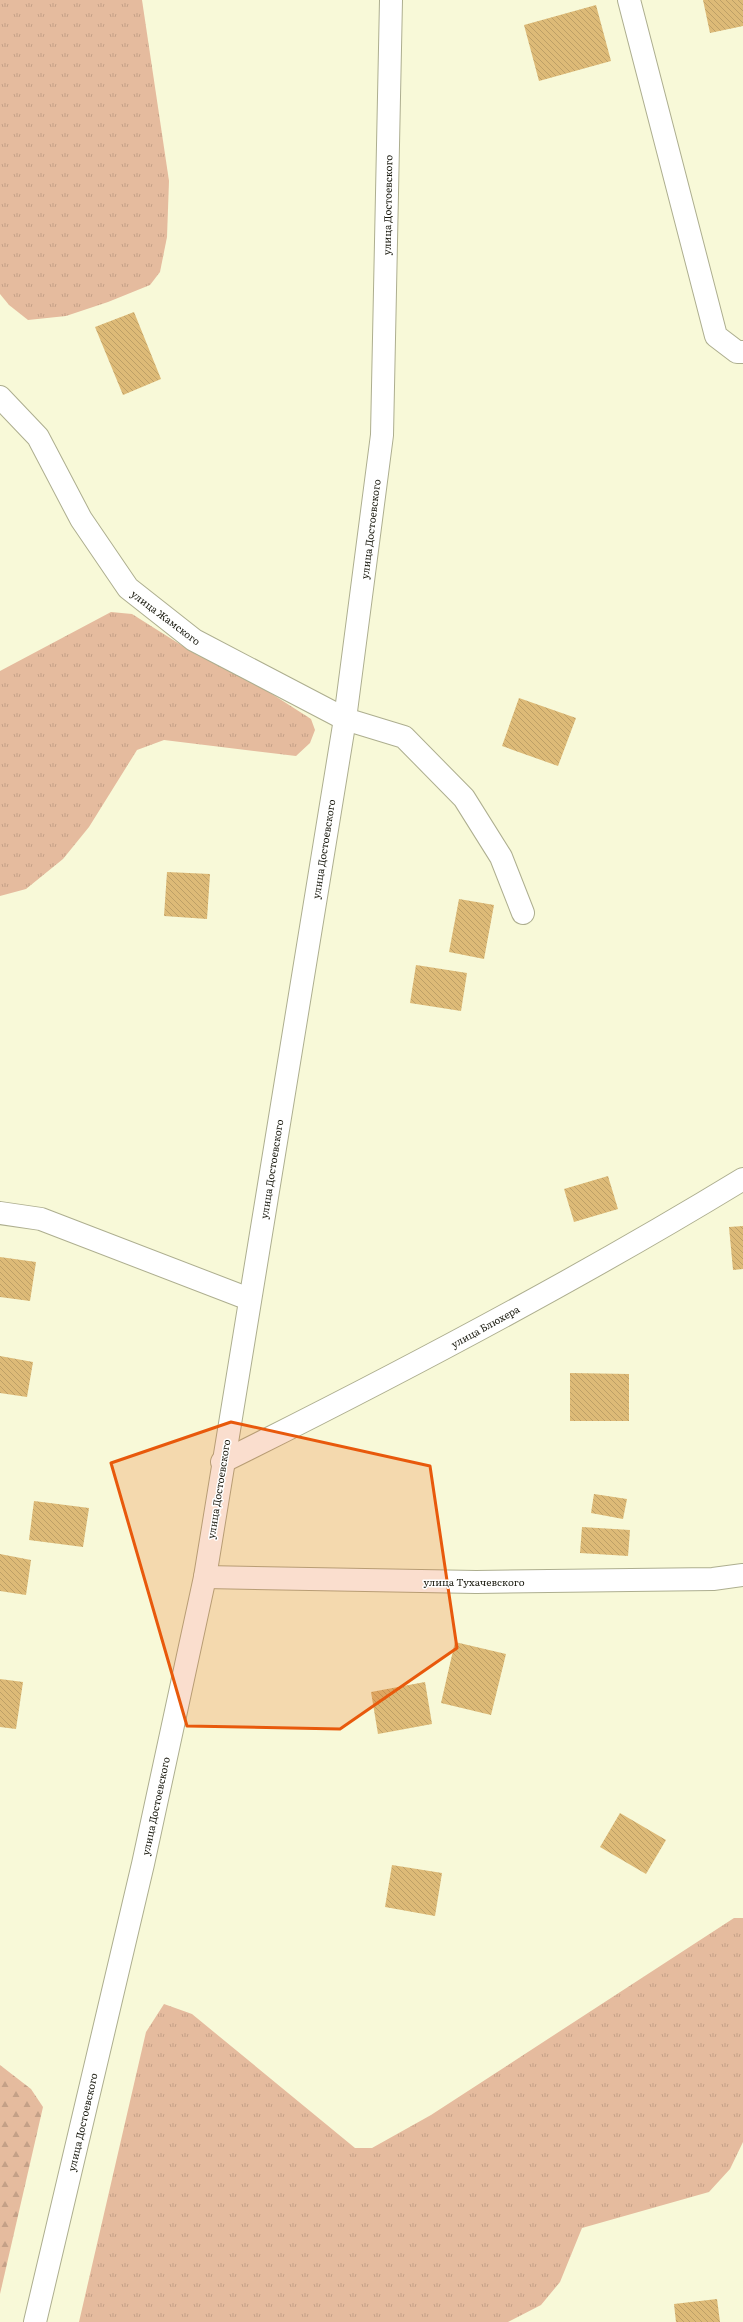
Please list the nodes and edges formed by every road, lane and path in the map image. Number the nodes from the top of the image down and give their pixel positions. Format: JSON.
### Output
{"nodes":[{"id":1,"x":391,"y":0,"type":"edge"},
{"id":2,"x":629,"y":0,"type":"edge"},
{"id":3,"x":743,"y":352,"type":"edge"},
{"id":4,"x":0,"y":397,"type":"edge"},
{"id":5,"x":345,"y":719,"type":"junction"},
{"id":6,"x":523,"y":913,"type":"dead end"},
{"id":7,"x":743,"y":1179,"type":"edge"},
{"id":8,"x":0,"y":1213,"type":"edge"},
{"id":9,"x":249,"y":1299,"type":"junction"},
{"id":10,"x":222,"y":1462,"type":"junction"},
{"id":11,"x":743,"y":1575,"type":"edge"},
{"id":12,"x":205,"y":1577,"type":"junction"},
{"id":13,"x":35,"y":2322,"type":"edge"}],
"edges":[{"from":1,"to":5,"type":"main road","name":"улица Достоевского"},
{"from":2,"to":3,"type":"main road"},
{"from":4,"to":5,"type":"main road","name":"улица Жамского"},
{"from":5,"to":6,"type":"main road","name":"улица Жамского"},
{"from":5,"to":9,"type":"main road","name":"улица Достоевского"},
{"from":7,"to":10,"type":"main road","name":"улица Блюхера"},
{"from":8,"to":9,"type":"main road"},
{"from":9,"to":10,"type":"main road","name":"улица Достоевского"},
{"from":10,"to":12,"type":"main road","name":"улица Достоевского"},
{"from":11,"to":12,"type":"main road","name":"улица Тухачевского"},
{"from":12,"to":13,"type":"main road","name":"улица Достоевского"}]}
